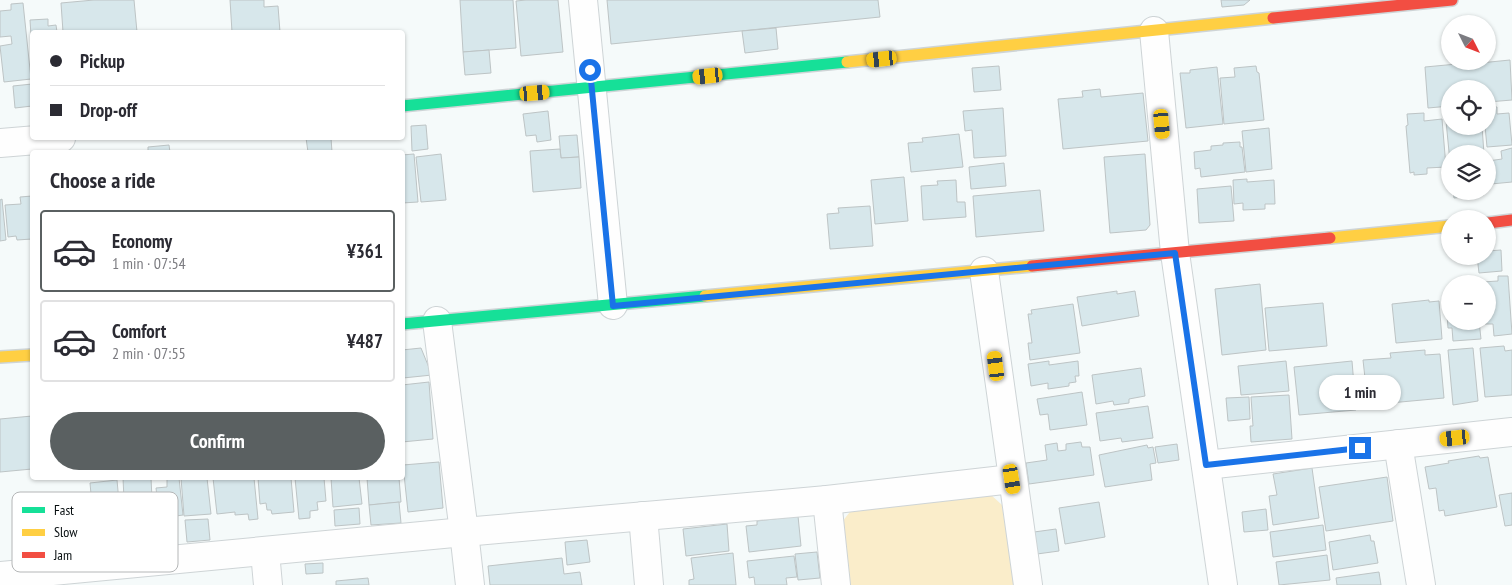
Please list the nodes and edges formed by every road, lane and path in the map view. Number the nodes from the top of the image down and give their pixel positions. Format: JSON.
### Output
{"nodes":[{"id":1,"x":583,"y":0,"type":"edge"},
{"id":2,"x":1452,"y":0,"type":"edge"},
{"id":3,"x":1154,"y":31,"type":"junction"},
{"id":4,"x":591,"y":88,"type":"junction"},
{"id":5,"x":405,"y":106,"type":"edge"},
{"id":6,"x":37,"y":140,"type":"edge"},
{"id":7,"x":0,"y":143,"type":"edge"},
{"id":8,"x":1512,"y":220,"type":"edge"},
{"id":9,"x":1496,"y":222,"type":"edge"},
{"id":10,"x":1441,"y":227,"type":"edge"},
{"id":11,"x":1175,"y":253,"type":"junction"},
{"id":12,"x":984,"y":271,"type":"junction"},
{"id":13,"x":613,"y":306,"type":"junction"},
{"id":14,"x":437,"y":321,"type":"junction"},
{"id":15,"x":405,"y":324,"type":"edge"},
{"id":16,"x":30,"y":354,"type":"edge"},
{"id":17,"x":0,"y":357,"type":"edge"},
{"id":18,"x":1512,"y":432,"type":"edge"},
{"id":19,"x":1398,"y":444,"type":"junction"},
{"id":20,"x":1206,"y":465,"type":"junction"},
{"id":21,"x":1012,"y":479,"type":"junction"},
{"id":22,"x":827,"y":500,"type":"junction"},
{"id":23,"x":643,"y":516,"type":"junction"},
{"id":24,"x":464,"y":532,"type":"junction"},
{"id":25,"x":265,"y":552,"type":"junction"},
{"id":26,"x":178,"y":563,"type":"edge"},
{"id":27,"x":111,"y":572,"type":"edge"},
{"id":28,"x":0,"y":576,"type":"edge"},
{"id":29,"x":73,"y":577,"type":"edge"},
{"id":30,"x":268,"y":585,"type":"edge"},
{"id":31,"x":470,"y":585,"type":"edge"},
{"id":32,"x":649,"y":585,"type":"edge"},
{"id":33,"x":836,"y":585,"type":"edge"},
{"id":34,"x":1028,"y":585,"type":"edge"},
{"id":35,"x":1223,"y":585,"type":"edge"},
{"id":36,"x":1421,"y":585,"type":"edge"}],
"edges":[{"from":1,"to":4,"type":"street"},
{"from":2,"to":3,"type":"street"},
{"from":3,"to":4,"type":"street"},
{"from":3,"to":11,"type":"street"},
{"from":4,"to":5,"type":"street"},
{"from":4,"to":13,"type":"street"},
{"from":6,"to":7,"type":"street"},
{"from":8,"to":9,"type":"street"},
{"from":10,"to":11,"type":"street"},
{"from":11,"to":12,"type":"street"},
{"from":11,"to":20,"type":"street"},
{"from":12,"to":13,"type":"street"},
{"from":12,"to":21,"type":"street"},
{"from":13,"to":14,"type":"street"},
{"from":14,"to":15,"type":"street"},
{"from":14,"to":24,"type":"street"},
{"from":16,"to":17,"type":"street"},
{"from":18,"to":19,"type":"street"},
{"from":19,"to":20,"type":"street"},
{"from":19,"to":36,"type":"street"},
{"from":20,"to":35,"type":"street"},
{"from":21,"to":22,"type":"street"},
{"from":21,"to":34,"type":"street"},
{"from":22,"to":23,"type":"street"},
{"from":22,"to":33,"type":"street"},
{"from":23,"to":24,"type":"street"},
{"from":23,"to":32,"type":"street"},
{"from":24,"to":25,"type":"street"},
{"from":24,"to":31,"type":"street"},
{"from":25,"to":26,"type":"street"},
{"from":25,"to":30,"type":"street"},
{"from":27,"to":29,"type":"street"},
{"from":28,"to":29,"type":"street"}]}
